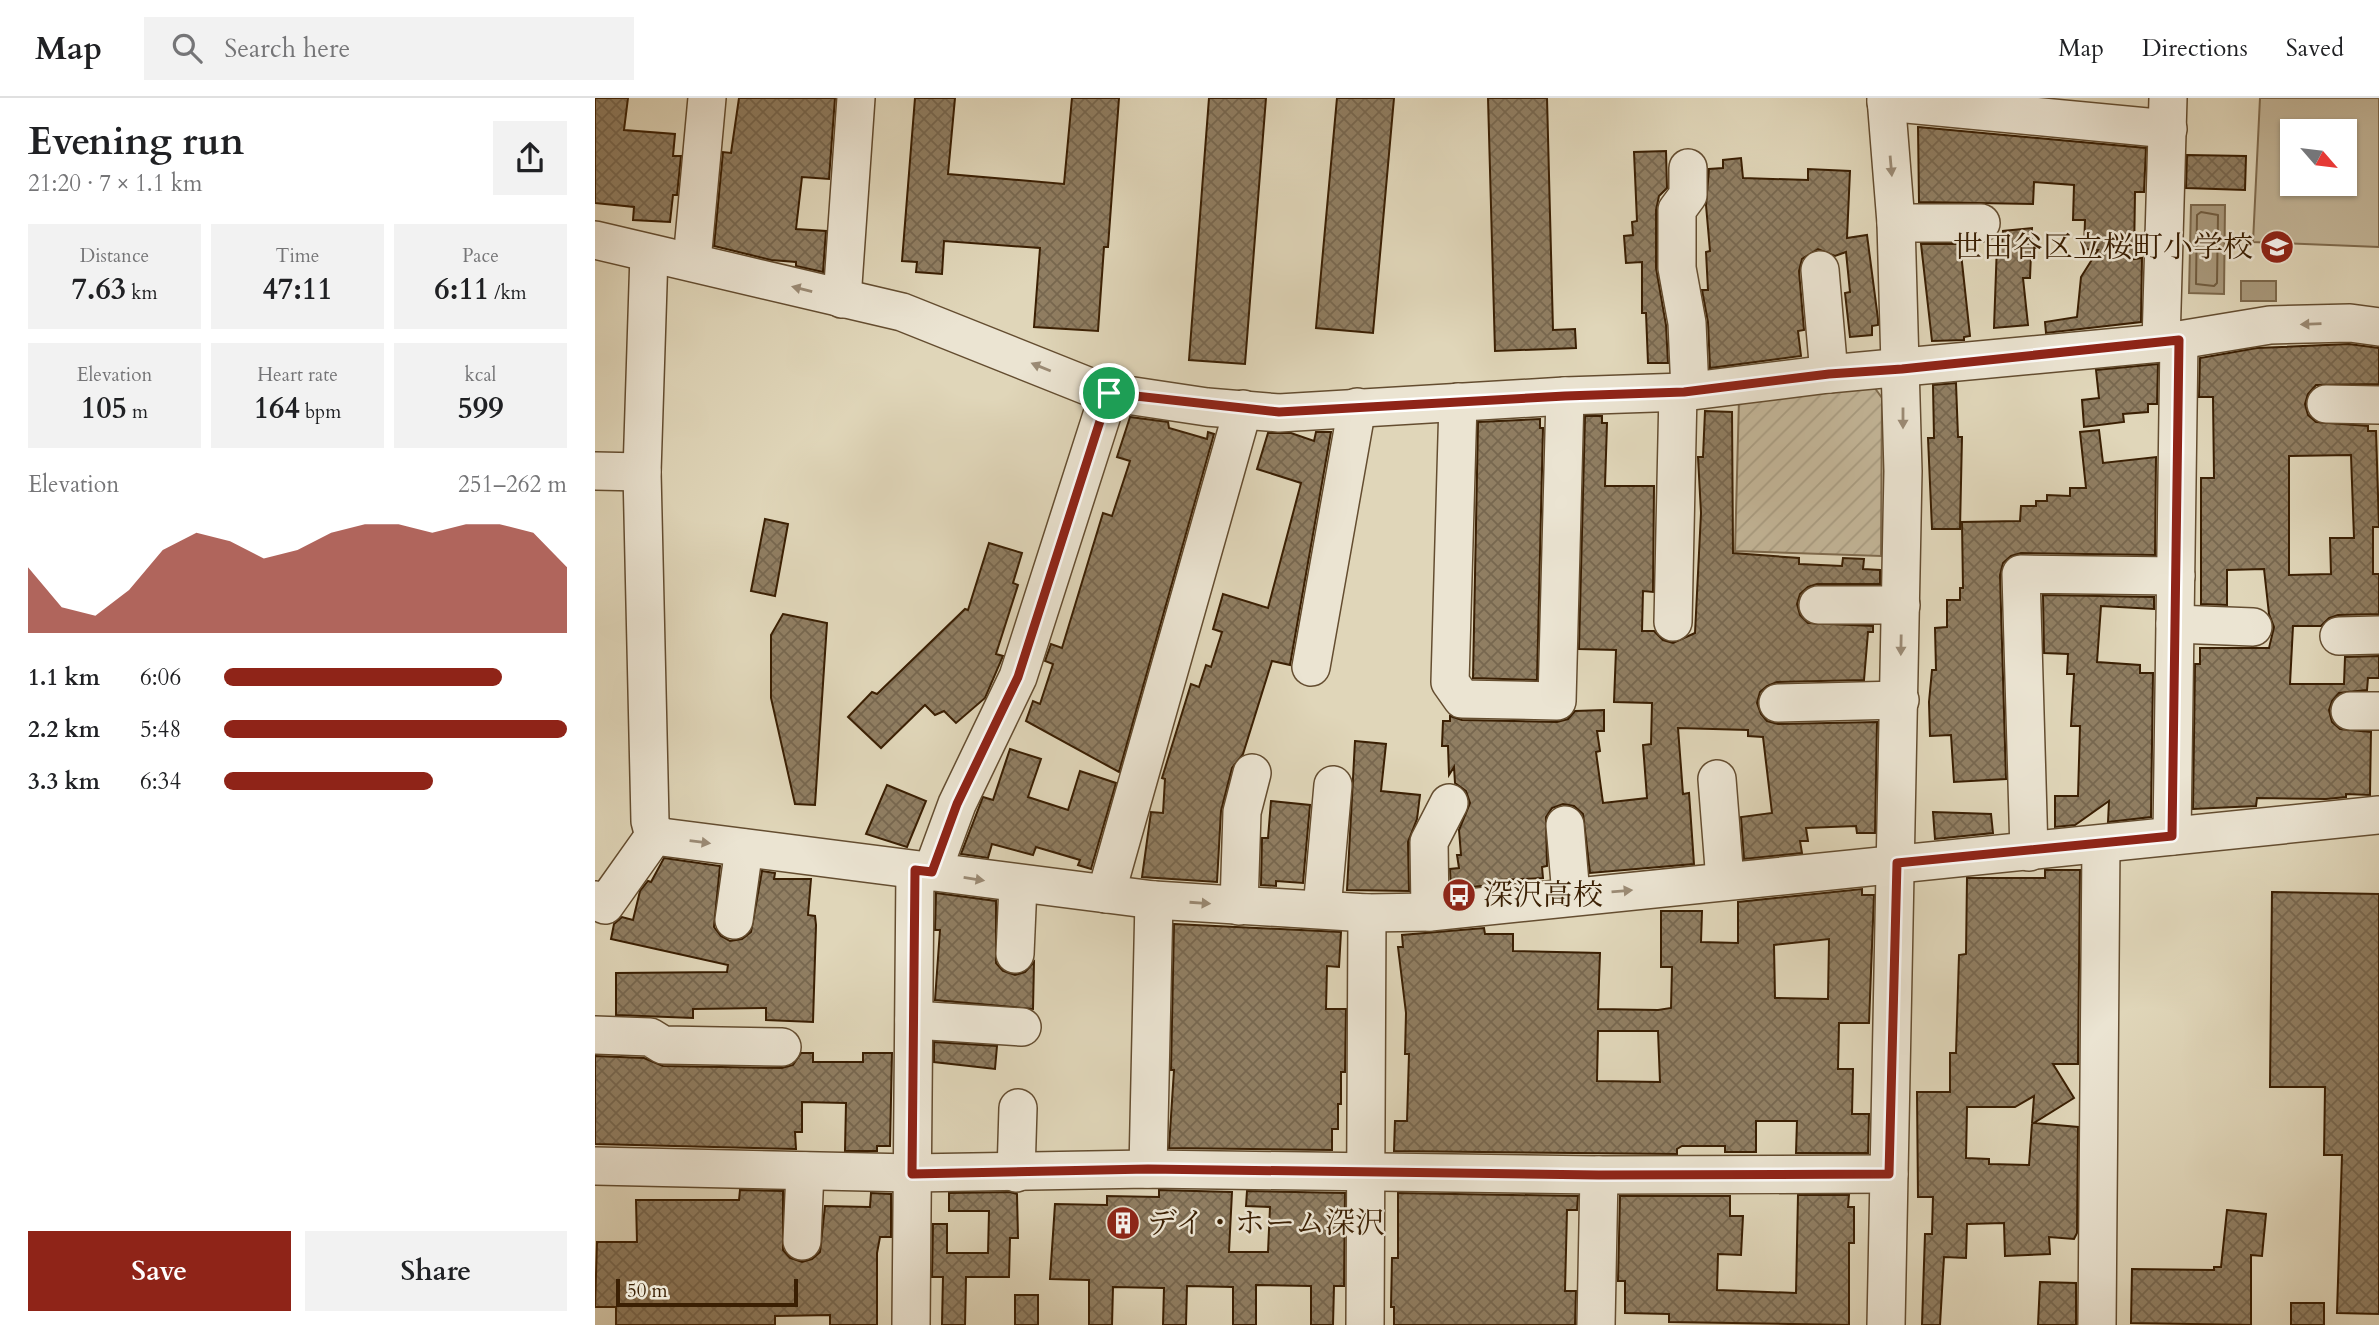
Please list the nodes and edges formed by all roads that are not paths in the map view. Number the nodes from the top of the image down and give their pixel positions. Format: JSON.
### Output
{"nodes":[{"id":1,"x":707,"y":98,"type":"edge"},
{"id":2,"x":856,"y":98,"type":"edge"},
{"id":3,"x":1886,"y":100,"type":"edge"},
{"id":4,"x":2031,"y":107,"type":"edge"},
{"id":5,"x":2168,"y":114,"type":"edge"},
{"id":6,"x":1688,"y":168,"type":"dead end"},
{"id":7,"x":1896,"y":223,"type":"junction"},
{"id":8,"x":1981,"y":223,"type":"dead end"},
{"id":9,"x":595,"y":240,"type":"edge"},
{"id":10,"x":649,"y":254,"type":"junction"},
{"id":11,"x":692,"y":261,"type":"junction"},
{"id":12,"x":1820,"y":270,"type":"dead end"},
{"id":13,"x":842,"y":299,"type":"junction"},
{"id":14,"x":2379,"y":327,"type":"edge"},
{"id":15,"x":2170,"y":341,"type":"junction"},
{"id":16,"x":1902,"y":369,"type":"junction"},
{"id":17,"x":1829,"y":374,"type":"junction"},
{"id":18,"x":1684,"y":392,"type":"junction"},
{"id":19,"x":1109,"y":393,"type":"junction"},
{"id":20,"x":1565,"y":396,"type":"junction"},
{"id":21,"x":1458,"y":401,"type":"junction"},
{"id":22,"x":2326,"y":404,"type":"dead end"},
{"id":23,"x":2379,"y":405,"type":"edge"},
{"id":24,"x":1357,"y":407,"type":"junction"},
{"id":25,"x":1243,"y":408,"type":"junction"},
{"id":26,"x":595,"y":471,"type":"edge"},
{"id":27,"x":642,"y":472,"type":"junction"},
{"id":28,"x":2176,"y":576,"type":"junction"},
{"id":29,"x":1818,"y":605,"type":"dead end"},
{"id":30,"x":1902,"y":605,"type":"junction"},
{"id":31,"x":1673,"y":622,"type":"dead end"},
{"id":32,"x":2175,"y":624,"type":"junction"},
{"id":33,"x":2253,"y":627,"type":"dead end"},
{"id":34,"x":2379,"y":635,"type":"edge"},
{"id":35,"x":2339,"y":636,"type":"dead end"},
{"id":36,"x":1311,"y":667,"type":"dead end"},
{"id":37,"x":1901,"y":701,"type":"junction"},
{"id":38,"x":1778,"y":703,"type":"dead end"},
{"id":39,"x":1252,"y":773,"type":"dead end"},
{"id":40,"x":1717,"y":779,"type":"dead end"},
{"id":41,"x":1333,"y":785,"type":"dead end"},
{"id":42,"x":1449,"y":803,"type":"dead end"},
{"id":43,"x":2379,"y":815,"type":"edge"},
{"id":44,"x":1565,"y":825,"type":"dead end"},
{"id":45,"x":654,"y":836,"type":"junction"},
{"id":46,"x":2172,"y":836,"type":"junction"},
{"id":47,"x":2101,"y":844,"type":"junction"},
{"id":48,"x":744,"y":848,"type":"junction"},
{"id":49,"x":2029,"y":852,"type":"junction"},
{"id":50,"x":1897,"y":863,"type":"junction"},
{"id":51,"x":923,"y":871,"type":"junction"},
{"id":52,"x":1725,"y":881,"type":"junction"},
{"id":53,"x":1018,"y":885,"type":"junction"},
{"id":54,"x":1106,"y":894,"type":"junction"},
{"id":55,"x":1571,"y":895,"type":"junction"},
{"id":56,"x":1154,"y":900,"type":"junction"},
{"id":57,"x":1239,"y":906,"type":"junction"},
{"id":58,"x":598,"y":908,"type":"edge"},
{"id":59,"x":1322,"y":909,"type":"junction"},
{"id":60,"x":1430,"y":912,"type":"junction"},
{"id":61,"x":1367,"y":914,"type":"junction"},
{"id":62,"x":734,"y":920,"type":"dead end"},
{"id":63,"x":1016,"y":954,"type":"dead end"},
{"id":64,"x":914,"y":1020,"type":"junction"},
{"id":65,"x":1022,"y":1027,"type":"dead end"},
{"id":66,"x":595,"y":1035,"type":"edge"},
{"id":67,"x":782,"y":1046,"type":"dead end"},
{"id":68,"x":1018,"y":1108,"type":"dead end"},
{"id":69,"x":595,"y":1166,"type":"edge"},
{"id":70,"x":1148,"y":1169,"type":"junction"},
{"id":71,"x":805,"y":1171,"type":"junction"},
{"id":72,"x":1016,"y":1172,"type":"junction"},
{"id":73,"x":1367,"y":1172,"type":"junction"},
{"id":74,"x":912,"y":1174,"type":"junction"},
{"id":75,"x":1889,"y":1174,"type":"junction"},
{"id":76,"x":1599,"y":1175,"type":"junction"},
{"id":77,"x":802,"y":1241,"type":"dead end"},
{"id":78,"x":911,"y":1325,"type":"edge"},
{"id":79,"x":1365,"y":1325,"type":"edge"},
{"id":80,"x":1596,"y":1325,"type":"edge"},
{"id":81,"x":1886,"y":1325,"type":"edge"},
{"id":82,"x":2097,"y":1325,"type":"edge"}],
"edges":[{"from":1,"to":11,"type":"street"},
{"from":2,"to":13,"type":"street"},
{"from":3,"to":4,"type":"street"},
{"from":3,"to":7,"type":"street","one_way":true},
{"from":4,"to":5,"type":"street"},
{"from":5,"to":15,"type":"street"},
{"from":6,"to":18,"type":"street"},
{"from":7,"to":8,"type":"street"},
{"from":7,"to":16,"type":"street"},
{"from":9,"to":10,"type":"street"},
{"from":10,"to":11,"type":"street"},
{"from":10,"to":27,"type":"street"},
{"from":13,"to":11,"type":"street","one_way":true},
{"from":12,"to":17,"type":"street"},
{"from":19,"to":13,"type":"street","one_way":true},
{"from":14,"to":15,"type":"street","one_way":true},
{"from":15,"to":16,"type":"street"},
{"from":15,"to":28,"type":"street"},
{"from":16,"to":17,"type":"street"},
{"from":16,"to":30,"type":"street","one_way":true},
{"from":17,"to":18,"type":"street"},
{"from":18,"to":20,"type":"street"},
{"from":18,"to":31,"type":"street"},
{"from":19,"to":25,"type":"street"},
{"from":19,"to":51,"type":"street"},
{"from":20,"to":21,"type":"street"},
{"from":20,"to":21,"type":"street"},
{"from":21,"to":24,"type":"street"},
{"from":22,"to":23,"type":"street"},
{"from":24,"to":25,"type":"street"},
{"from":24,"to":36,"type":"street"},
{"from":25,"to":54,"type":"street"},
{"from":26,"to":27,"type":"street"},
{"from":27,"to":45,"type":"street"},
{"from":28,"to":32,"type":"street"},
{"from":28,"to":49,"type":"street"},
{"from":29,"to":30,"type":"street"},
{"from":30,"to":37,"type":"street","one_way":true},
{"from":32,"to":33,"type":"street"},
{"from":32,"to":46,"type":"street"},
{"from":34,"to":35,"type":"street"},
{"from":37,"to":38,"type":"street"},
{"from":37,"to":50,"type":"street"},
{"from":39,"to":57,"type":"street"},
{"from":40,"to":52,"type":"street"},
{"from":41,"to":59,"type":"street"},
{"from":42,"to":60,"type":"street"},
{"from":43,"to":46,"type":"street"},
{"from":44,"to":55,"type":"street"},
{"from":45,"to":48,"type":"street","one_way":true},
{"from":45,"to":58,"type":"street"},
{"from":46,"to":47,"type":"street"},
{"from":47,"to":49,"type":"street"},
{"from":47,"to":82,"type":"street"},
{"from":48,"to":51,"type":"street"},
{"from":48,"to":62,"type":"street"},
{"from":49,"to":50,"type":"street"},
{"from":50,"to":52,"type":"street"},
{"from":50,"to":75,"type":"street"},
{"from":51,"to":53,"type":"street","one_way":true},
{"from":51,"to":64,"type":"street"},
{"from":55,"to":52,"type":"street","one_way":true},
{"from":53,"to":54,"type":"street"},
{"from":53,"to":63,"type":"street"},
{"from":54,"to":56,"type":"street"},
{"from":55,"to":60,"type":"street"},
{"from":56,"to":57,"type":"street","one_way":true},
{"from":56,"to":70,"type":"street"},
{"from":57,"to":59,"type":"street"},
{"from":59,"to":61,"type":"street"},
{"from":60,"to":61,"type":"street"},
{"from":61,"to":73,"type":"street"},
{"from":64,"to":65,"type":"street"},
{"from":64,"to":74,"type":"street"},
{"from":66,"to":67,"type":"street"},
{"from":68,"to":72,"type":"street"},
{"from":69,"to":71,"type":"street"},
{"from":70,"to":72,"type":"street"},
{"from":70,"to":73,"type":"street"},
{"from":71,"to":74,"type":"street"},
{"from":71,"to":77,"type":"street"},
{"from":72,"to":74,"type":"street"},
{"from":73,"to":76,"type":"street"},
{"from":73,"to":79,"type":"street"},
{"from":74,"to":78,"type":"street"},
{"from":75,"to":76,"type":"street"},
{"from":75,"to":81,"type":"street"},
{"from":76,"to":80,"type":"street"}]}
